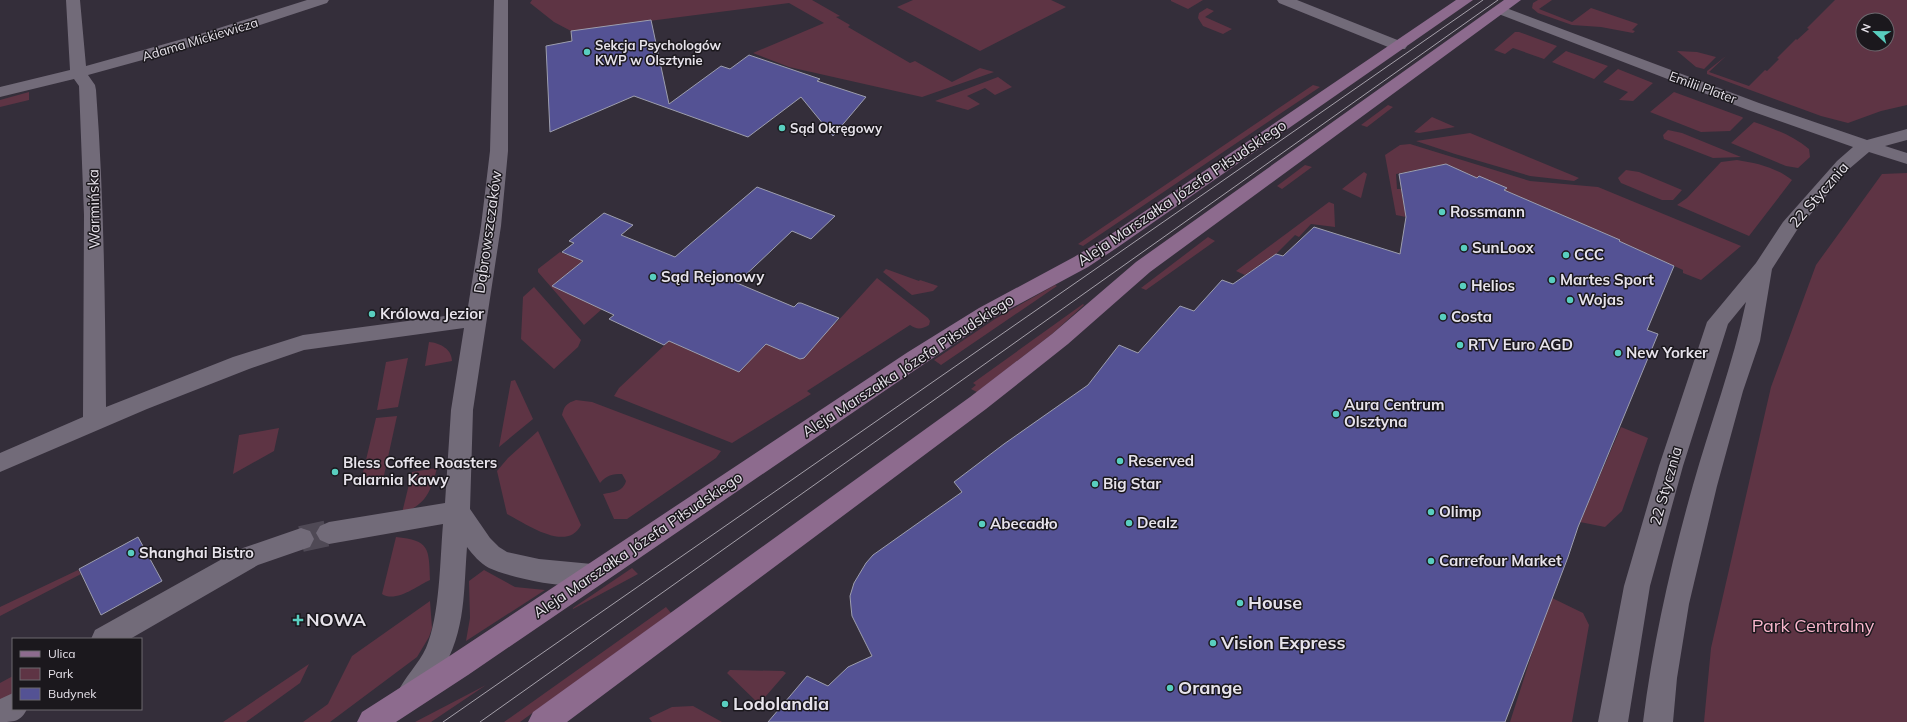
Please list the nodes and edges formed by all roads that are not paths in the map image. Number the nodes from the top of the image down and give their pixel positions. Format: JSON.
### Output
{"nodes":[{"id":1,"x":73,"y":0,"type":"edge"},
{"id":2,"x":322,"y":0,"type":"edge"},
{"id":3,"x":501,"y":0,"type":"edge"},
{"id":4,"x":1284,"y":0,"type":"edge"},
{"id":5,"x":1466,"y":0,"type":"edge"},
{"id":6,"x":1514,"y":0,"type":"edge"},
{"id":7,"x":1501,"y":10,"type":"junction"},
{"id":8,"x":1399,"y":46,"type":"junction"},
{"id":9,"x":1431,"y":60,"type":"junction"},
{"id":10,"x":78,"y":74,"type":"junction"},
{"id":11,"x":0,"y":92,"type":"edge"},
{"id":12,"x":1907,"y":134,"type":"edge"},
{"id":13,"x":1866,"y":146,"type":"junction"},
{"id":14,"x":1907,"y":159,"type":"edge"},
{"id":15,"x":1763,"y":268,"type":"junction"},
{"id":16,"x":476,"y":319,"type":"junction"},
{"id":17,"x":95,"y":422,"type":"junction"},
{"id":18,"x":0,"y":463,"type":"edge"},
{"id":19,"x":457,"y":510,"type":"junction"},
{"id":20,"x":329,"y":533,"type":"tunnel mouth"},
{"id":21,"x":301,"y":539,"type":"tunnel mouth"},
{"id":22,"x":592,"y":575,"type":"junction"},
{"id":23,"x":108,"y":638,"type":"edge"},
{"id":24,"x":411,"y":695,"type":"junction"},
{"id":25,"x":12,"y":709,"type":"edge"},
{"id":26,"x":0,"y":715,"type":"edge"},
{"id":27,"x":372,"y":722,"type":"edge"},
{"id":28,"x":543,"y":722,"type":"edge"},
{"id":29,"x":1612,"y":722,"type":"edge"},
{"id":30,"x":1658,"y":722,"type":"edge"}],
"edges":[{"from":1,"to":10,"type":"street","name":"Warmińska"},
{"from":2,"to":10,"type":"street","name":"Adama Mickiewicza"},
{"from":3,"to":16,"type":"street","name":"Dąbrowszczaków"},
{"from":4,"to":8,"type":"street"},
{"from":5,"to":8,"type":"street","name":"Aleja Marszałka Józefa Piłsudskiego"},
{"from":6,"to":7,"type":"street"},
{"from":7,"to":9,"type":"street"},
{"from":7,"to":13,"type":"street","name":"Emilii Plater"},
{"from":8,"to":9,"type":"street"},
{"from":8,"to":22,"type":"street","name":"Aleja Marszałka Józefa Piłsudskiego"},
{"from":9,"to":28,"type":"street"},
{"from":10,"to":11,"type":"street","name":"Adama Mickiewicza"},
{"from":10,"to":17,"type":"street","name":"Warmińska"},
{"from":12,"to":13,"type":"street"},
{"from":13,"to":14,"type":"street","name":"Emilii Plater"},
{"from":13,"to":15,"type":"street","name":"22 Stycznia"},
{"from":15,"to":29,"type":"street","name":"22 Stycznia"},
{"from":15,"to":30,"type":"street","name":"22 Stycznia"},
{"from":16,"to":17,"type":"street"},
{"from":16,"to":19,"type":"street","name":"Dąbrowszczaków"},
{"from":17,"to":18,"type":"street"},
{"from":19,"to":20,"type":"street"},
{"from":19,"to":22,"type":"street"},
{"from":19,"to":24,"type":"street","name":"Dąbrowszczaków"},
{"from":21,"to":23,"type":"street"},
{"from":22,"to":24,"type":"street","name":"Aleja Marszałka Józefa Piłsudskiego"},
{"from":24,"to":27,"type":"street","name":"Aleja Marszałka Józefa Piłsudskiego"},
{"from":25,"to":26,"type":"street"}]}
